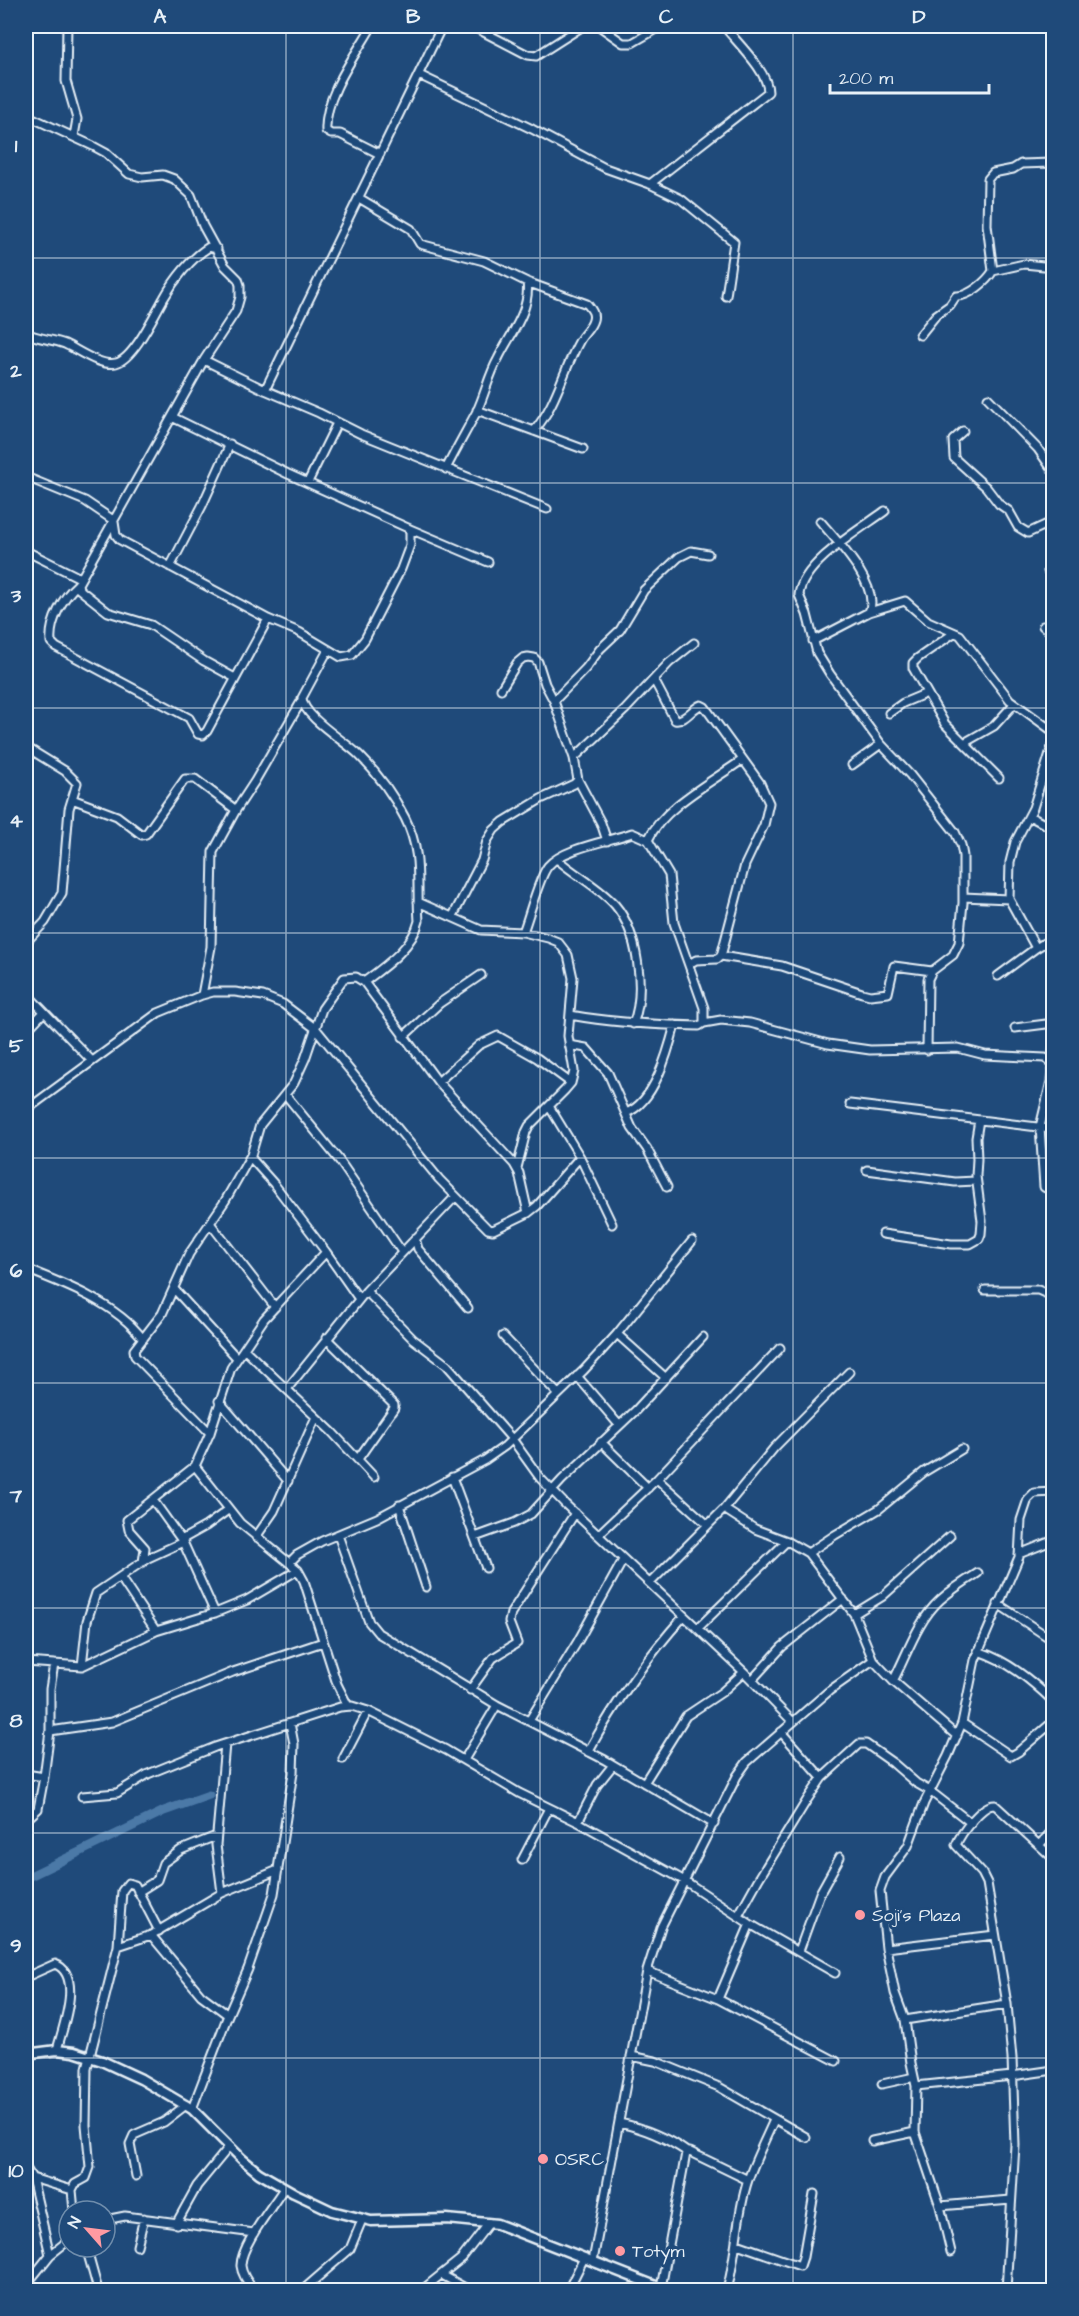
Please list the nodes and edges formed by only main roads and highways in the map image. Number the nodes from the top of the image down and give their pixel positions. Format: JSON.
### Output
{"nodes":[{"id":1,"x":26,"y":2054,"type":"edge"},
{"id":2,"x":664,"y":2289,"type":"edge"}],
"edges":[{"from":1,"to":2,"type":"main road"}]}
